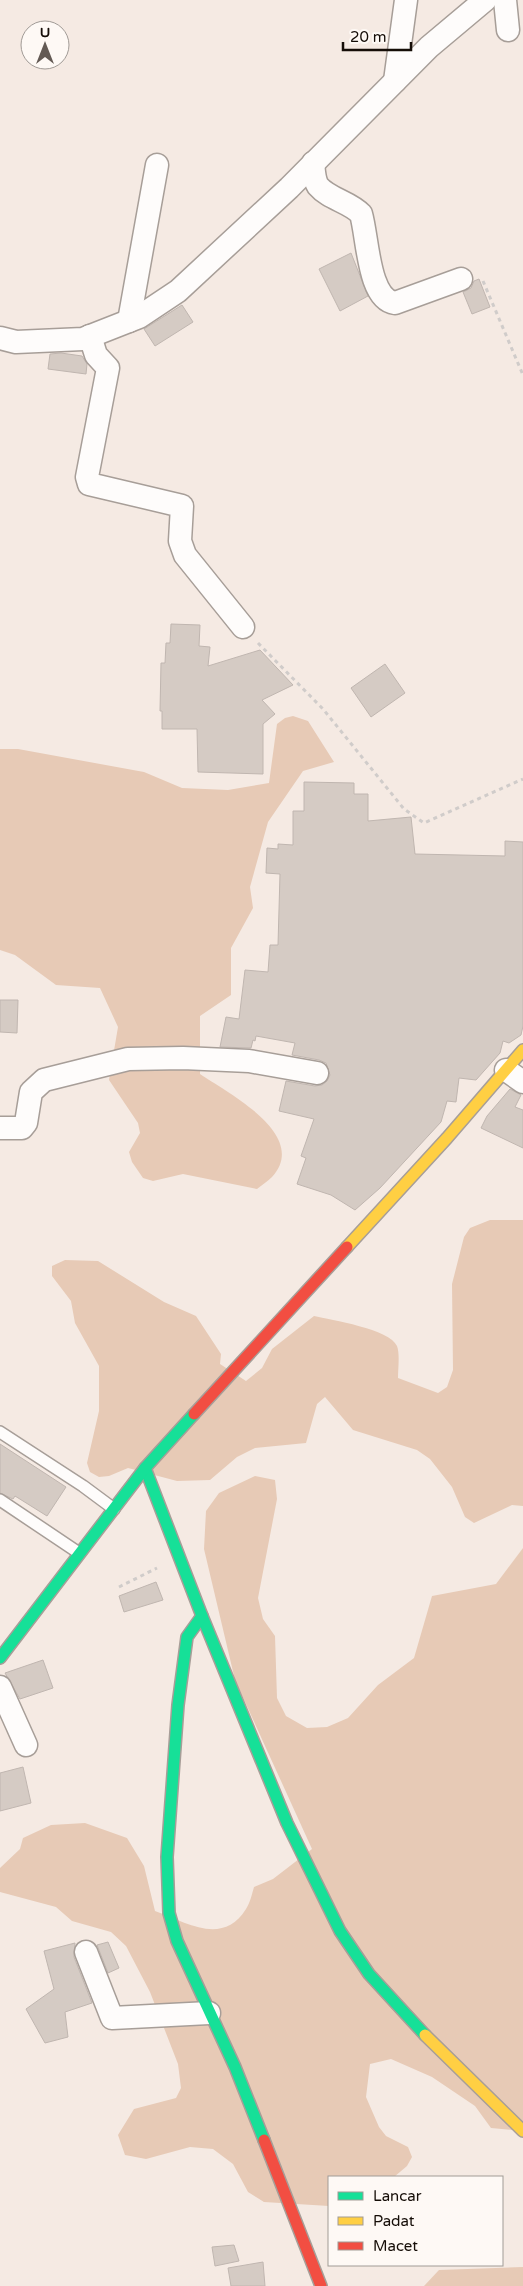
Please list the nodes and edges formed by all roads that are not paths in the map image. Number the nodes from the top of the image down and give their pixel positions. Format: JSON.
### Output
{"nodes":[{"id":1,"x":406,"y":0,"type":"edge"},
{"id":2,"x":485,"y":0,"type":"edge"},
{"id":3,"x":505,"y":0,"type":"edge"},
{"id":4,"x":508,"y":30,"type":"dead end"},
{"id":5,"x":395,"y":81,"type":"junction"},
{"id":6,"x":313,"y":164,"type":"junction"},
{"id":7,"x":157,"y":165,"type":"dead end"},
{"id":8,"x":461,"y":279,"type":"road end"},
{"id":9,"x":129,"y":321,"type":"junction"},
{"id":10,"x":90,"y":336,"type":"junction"},
{"id":11,"x":0,"y":338,"type":"edge"},
{"id":12,"x":243,"y":627,"type":"road end"},
{"id":13,"x":523,"y":1050,"type":"edge"},
{"id":14,"x":317,"y":1072,"type":"dead end"},
{"id":15,"x":515,"y":1076,"type":"edge"},
{"id":16,"x":0,"y":1128,"type":"edge"},
{"id":17,"x":0,"y":1432,"type":"edge"},
{"id":18,"x":145,"y":1468,"type":"junction"},
{"id":19,"x":0,"y":1500,"type":"edge"},
{"id":20,"x":114,"y":1509,"type":"junction"},
{"id":21,"x":79,"y":1554,"type":"junction"},
{"id":22,"x":202,"y":1616,"type":"junction"},
{"id":23,"x":0,"y":1658,"type":"edge"},
{"id":24,"x":0,"y":1686,"type":"edge"},
{"id":25,"x":26,"y":1744,"type":"dead end"},
{"id":26,"x":86,"y":1952,"type":"dead end"},
{"id":27,"x":209,"y":2013,"type":"junction"},
{"id":28,"x":523,"y":2131,"type":"edge"},
{"id":29,"x":321,"y":2286,"type":"edge"}],
"edges":[{"from":1,"to":5,"type":"street"},
{"from":2,"to":5,"type":"street"},
{"from":3,"to":4,"type":"street"},
{"from":5,"to":6,"type":"street"},
{"from":6,"to":8,"type":"street"},
{"from":6,"to":9,"type":"street"},
{"from":7,"to":9,"type":"street"},
{"from":9,"to":10,"type":"street"},
{"from":10,"to":11,"type":"street"},
{"from":10,"to":12,"type":"street"},
{"from":13,"to":15,"type":"street"},
{"from":14,"to":16,"type":"street"},
{"from":15,"to":18,"type":"street"},
{"from":17,"to":20,"type":"lane"},
{"from":18,"to":20,"type":"street"},
{"from":18,"to":22,"type":"street"},
{"from":19,"to":21,"type":"lane"},
{"from":20,"to":21,"type":"street"},
{"from":21,"to":23,"type":"street"},
{"from":22,"to":27,"type":"street"},
{"from":22,"to":28,"type":"street"},
{"from":24,"to":25,"type":"street"},
{"from":26,"to":27,"type":"street"},
{"from":27,"to":29,"type":"street"}]}
